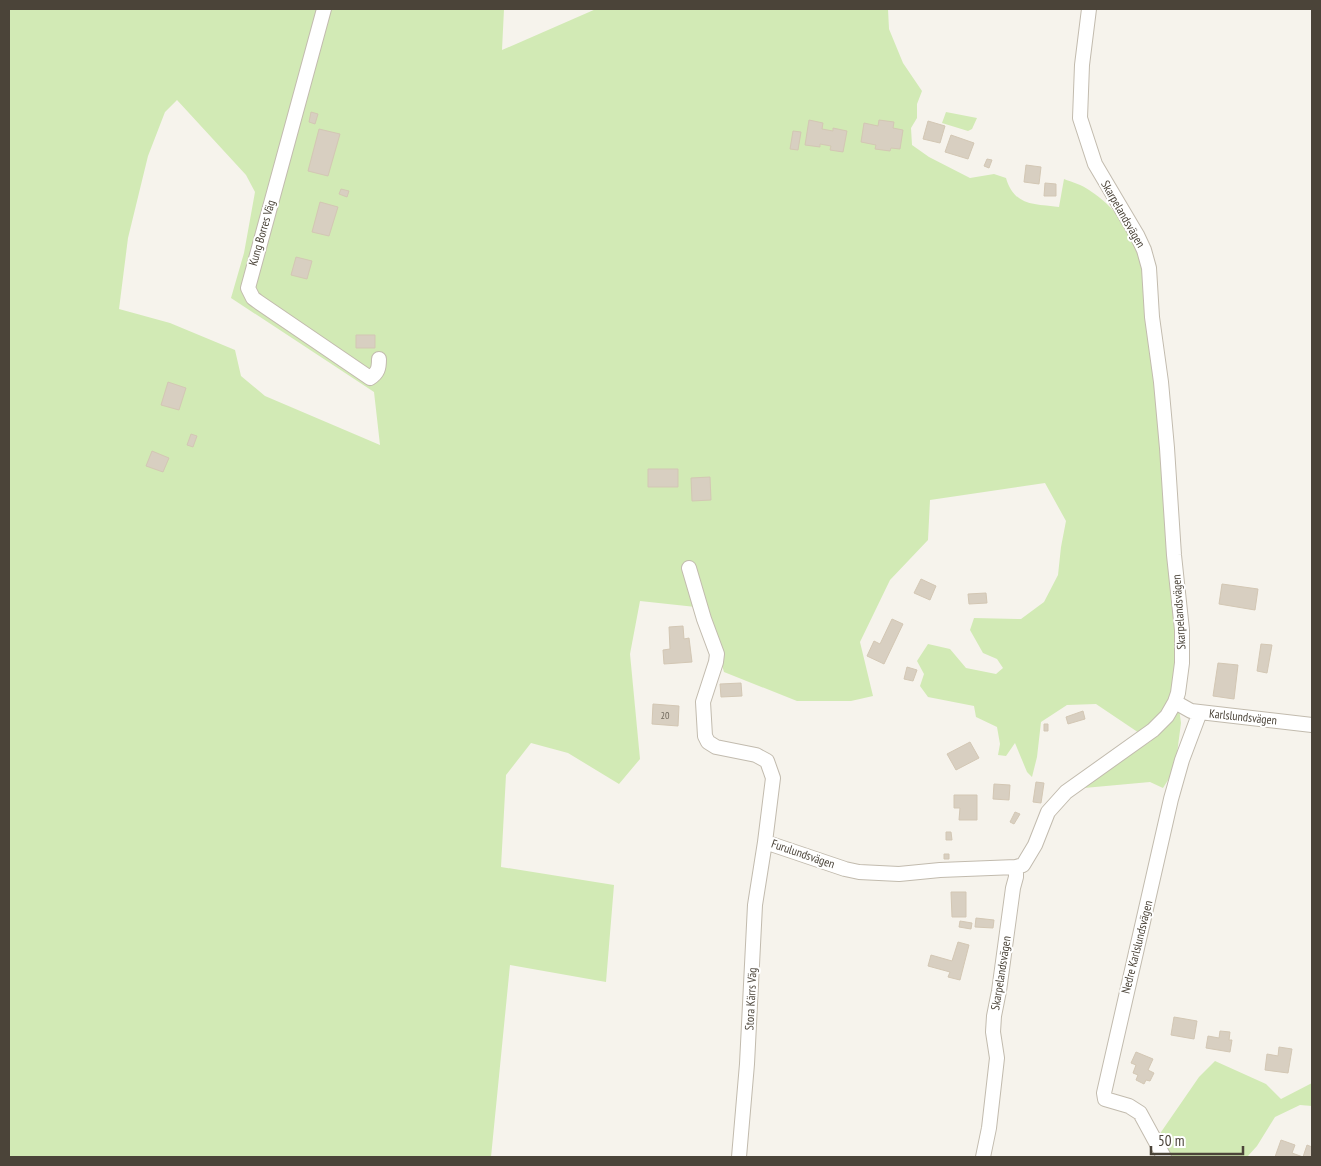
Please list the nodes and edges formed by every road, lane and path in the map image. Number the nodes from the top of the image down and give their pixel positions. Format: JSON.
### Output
{"nodes":[{"id":1,"x":324,"y":9,"type":"edge"},
{"id":2,"x":1089,"y":9,"type":"edge"},
{"id":3,"x":379,"y":359,"type":"dead end"},
{"id":4,"x":689,"y":568,"type":"dead end"},
{"id":5,"x":1175,"y":702,"type":"junction"},
{"id":6,"x":1200,"y":712,"type":"junction"},
{"id":7,"x":1312,"y":725,"type":"edge"},
{"id":8,"x":765,"y":842,"type":"junction"},
{"id":9,"x":1016,"y":867,"type":"junction"},
{"id":10,"x":739,"y":1157,"type":"edge"},
{"id":11,"x":983,"y":1157,"type":"edge"},
{"id":12,"x":1164,"y":1157,"type":"edge"}],
"edges":[{"from":1,"to":3,"type":"street","name":"Kung Borres Väg"},
{"from":2,"to":5,"type":"street","name":"Skarpelandsvägen"},
{"from":4,"to":8,"type":"street","name":"Furulundsvägen"},
{"from":5,"to":6,"type":"street","name":"Karlslundsvägen"},
{"from":5,"to":9,"type":"street","name":"Skarpelandsvägen"},
{"from":6,"to":7,"type":"street","name":"Karlslundsvägen"},
{"from":6,"to":12,"type":"street","name":"Nedre Karlslundsvägen"},
{"from":8,"to":9,"type":"street","name":"Furulundsvägen"},
{"from":8,"to":10,"type":"street","name":"Stora Kärrs Väg"},
{"from":9,"to":11,"type":"street","name":"Skarpelandsvägen"}]}
